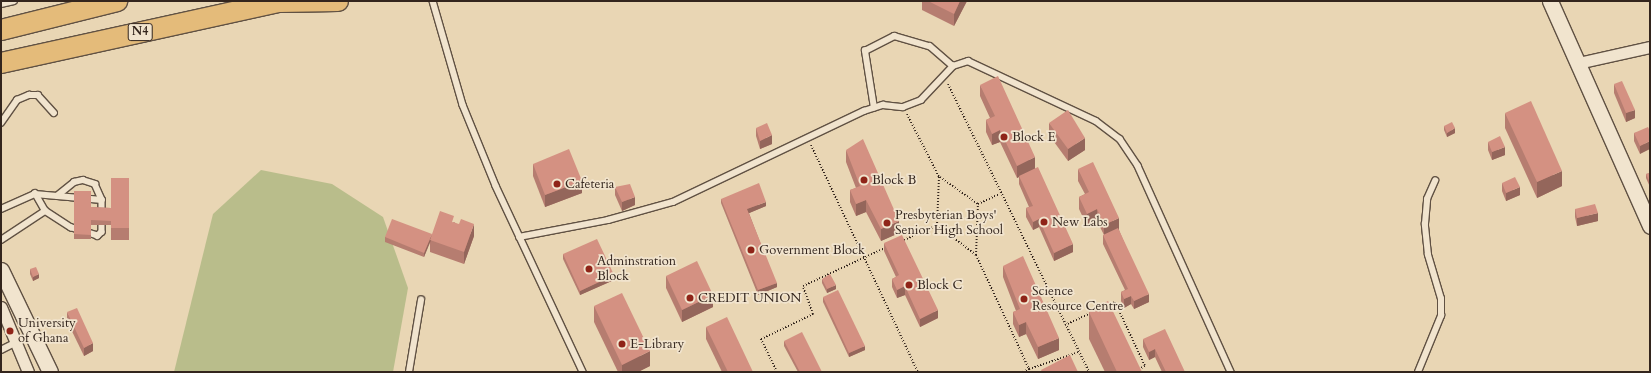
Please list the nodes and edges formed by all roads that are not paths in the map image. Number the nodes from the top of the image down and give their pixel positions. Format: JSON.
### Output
{"nodes":[{"id":1,"x":14,"y":1,"type":"edge"},
{"id":2,"x":117,"y":1,"type":"edge"},
{"id":3,"x":338,"y":1,"type":"edge"},
{"id":4,"x":433,"y":1,"type":"edge"},
{"id":5,"x":1550,"y":1,"type":"edge"},
{"id":6,"x":282,"y":2,"type":"edge"},
{"id":7,"x":1,"y":4,"type":"edge"},
{"id":8,"x":1,"y":30,"type":"edge"},
{"id":9,"x":1650,"y":47,"type":"edge"},
{"id":10,"x":28,"y":57,"type":"junction"},
{"id":11,"x":1,"y":62,"type":"edge"},
{"id":12,"x":1578,"y":62,"type":"junction"},
{"id":13,"x":953,"y":66,"type":"junction"},
{"id":14,"x":1,"y":70,"type":"edge"},
{"id":15,"x":874,"y":108,"type":"junction"},
{"id":16,"x":54,"y":113,"type":"dead end"},
{"id":17,"x":1,"y":123,"type":"edge"},
{"id":18,"x":1435,"y":182,"type":"dead end"},
{"id":19,"x":35,"y":194,"type":"junction"},
{"id":20,"x":57,"y":196,"type":"junction"},
{"id":21,"x":102,"y":200,"type":"junction"},
{"id":22,"x":1,"y":208,"type":"edge"},
{"id":23,"x":45,"y":211,"type":"junction"},
{"id":24,"x":1650,"y":226,"type":"edge"},
{"id":25,"x":520,"y":237,"type":"junction"},
{"id":26,"x":1,"y":240,"type":"edge"},
{"id":27,"x":1,"y":270,"type":"edge"},
{"id":28,"x":421,"y":300,"type":"dead end"},
{"id":29,"x":1,"y":307,"type":"edge"},
{"id":30,"x":33,"y":334,"type":"junction"},
{"id":31,"x":16,"y":343,"type":"junction"},
{"id":32,"x":1,"y":350,"type":"edge"},
{"id":33,"x":28,"y":372,"type":"edge"},
{"id":34,"x":50,"y":372,"type":"edge"},
{"id":35,"x":409,"y":372,"type":"edge"},
{"id":36,"x":583,"y":372,"type":"edge"},
{"id":37,"x":1231,"y":372,"type":"edge"},
{"id":38,"x":1418,"y":372,"type":"edge"}],
"edges":[{"from":1,"to":7,"type":"lane"},
{"from":2,"to":8,"type":"highway"},
{"from":3,"to":6,"type":"highway"},
{"from":4,"to":25,"type":"lane"},
{"from":5,"to":12,"type":"street"},
{"from":6,"to":10,"type":"highway","number":"N4"},
{"from":9,"to":12,"type":"street"},
{"from":10,"to":11,"type":"highway","number":"N4"},
{"from":10,"to":14,"type":"street"},
{"from":12,"to":24,"type":"street"},
{"from":13,"to":15,"type":"lane"},
{"from":13,"to":15,"type":"lane"},
{"from":13,"to":37,"type":"lane"},
{"from":15,"to":25,"type":"lane"},
{"from":16,"to":17,"type":"lane"},
{"from":18,"to":38,"type":"lane"},
{"from":19,"to":20,"type":"lane"},
{"from":19,"to":22,"type":"lane"},
{"from":19,"to":23,"type":"lane"},
{"from":20,"to":21,"type":"lane"},
{"from":20,"to":21,"type":"lane"},
{"from":21,"to":23,"type":"lane"},
{"from":23,"to":26,"type":"lane"},
{"from":25,"to":36,"type":"lane"},
{"from":27,"to":30,"type":"street"},
{"from":28,"to":35,"type":"lane"},
{"from":29,"to":31,"type":"street"},
{"from":30,"to":31,"type":"lane"},
{"from":30,"to":34,"type":"street"},
{"from":31,"to":32,"type":"lane"},
{"from":31,"to":33,"type":"street"}]}
